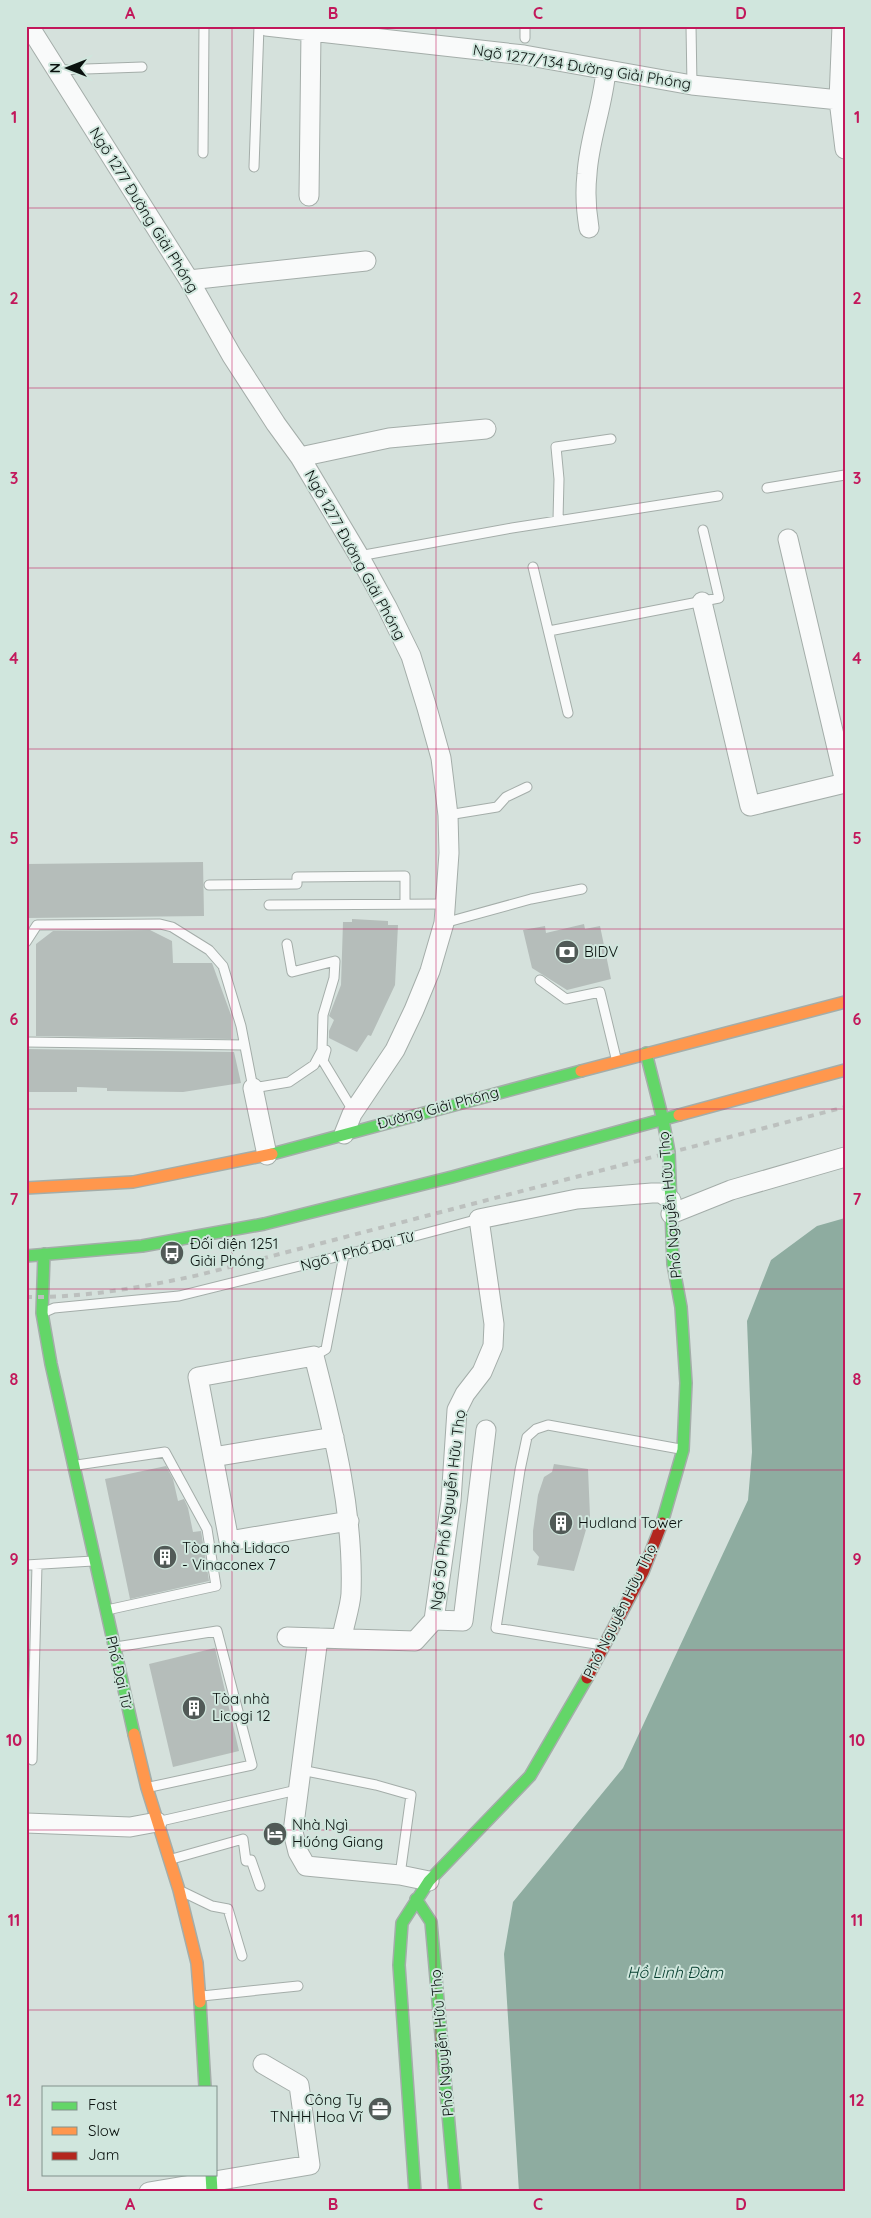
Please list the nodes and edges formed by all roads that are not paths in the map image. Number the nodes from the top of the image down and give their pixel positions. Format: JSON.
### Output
{"nodes":[{"id":1,"x":29,"y":26,"type":"edge"},
{"id":2,"x":204,"y":26,"type":"edge"},
{"id":3,"x":259,"y":26,"type":"edge"},
{"id":4,"x":266,"y":26,"type":"edge"},
{"id":5,"x":525,"y":26,"type":"edge"},
{"id":6,"x":691,"y":26,"type":"edge"},
{"id":7,"x":842,"y":26,"type":"edge"},
{"id":8,"x":302,"y":30,"type":"edge"},
{"id":9,"x":524,"y":38,"type":"dead end"},
{"id":10,"x":142,"y":67,"type":"dead end"},
{"id":11,"x":57,"y":70,"type":"junction"},
{"id":12,"x":606,"y":70,"type":"junction"},
{"id":13,"x":692,"y":85,"type":"junction"},
{"id":14,"x":842,"y":99,"type":"edge"},
{"id":15,"x":845,"y":149,"type":"edge"},
{"id":16,"x":203,"y":153,"type":"dead end"},
{"id":17,"x":254,"y":167,"type":"dead end"},
{"id":18,"x":309,"y":196,"type":"dead end"},
{"id":19,"x":588,"y":228,"type":"dead end"},
{"id":20,"x":366,"y":261,"type":"dead end"},
{"id":21,"x":190,"y":280,"type":"junction"},
{"id":22,"x":486,"y":429,"type":"dead end"},
{"id":23,"x":611,"y":438,"type":"dead end"},
{"id":24,"x":300,"y":457,"type":"junction"},
{"id":25,"x":845,"y":475,"type":"edge"},
{"id":26,"x":767,"y":488,"type":"dead end"},
{"id":27,"x":718,"y":496,"type":"dead end"},
{"id":28,"x":558,"y":520,"type":"junction"},
{"id":29,"x":703,"y":530,"type":"dead end"},
{"id":30,"x":788,"y":539,"type":"dead end"},
{"id":31,"x":359,"y":556,"type":"junction"},
{"id":32,"x":533,"y":567,"type":"dead end"},
{"id":33,"x":702,"y":602,"type":"junction"},
{"id":34,"x":549,"y":631,"type":"junction"},
{"id":35,"x":568,"y":713,"type":"dead end"},
{"id":36,"x":845,"y":782,"type":"edge"},
{"id":37,"x":527,"y":787,"type":"dead end"},
{"id":38,"x":448,"y":815,"type":"junction"},
{"id":39,"x":209,"y":885,"type":"dead end"},
{"id":40,"x":582,"y":889,"type":"dead end"},
{"id":41,"x":405,"y":904,"type":"junction"},
{"id":42,"x":269,"y":905,"type":"dead end"},
{"id":43,"x":445,"y":913,"type":"junction"},
{"id":44,"x":26,"y":942,"type":"edge"},
{"id":45,"x":288,"y":944,"type":"dead end"},
{"id":46,"x":540,"y":980,"type":"dead end"},
{"id":47,"x":845,"y":1002,"type":"edge"},
{"id":48,"x":328,"y":1040,"type":"dead end"},
{"id":49,"x":26,"y":1042,"type":"edge"},
{"id":50,"x":244,"y":1045,"type":"junction"},
{"id":51,"x":646,"y":1053,"type":"junction"},
{"id":52,"x":617,"y":1061,"type":"junction"},
{"id":53,"x":845,"y":1070,"type":"edge"},
{"id":54,"x":253,"y":1088,"type":"junction"},
{"id":55,"x":352,"y":1114,"type":"junction"},
{"id":56,"x":663,"y":1120,"type":"junction"},
{"id":57,"x":344,"y":1134,"type":"junction"},
{"id":58,"x":267,"y":1155,"type":"junction"},
{"id":59,"x":845,"y":1157,"type":"edge"},
{"id":60,"x":26,"y":1188,"type":"edge"},
{"id":61,"x":671,"y":1207,"type":"junction"},
{"id":62,"x":479,"y":1219,"type":"junction"},
{"id":63,"x":44,"y":1254,"type":"junction"},
{"id":64,"x":344,"y":1255,"type":"junction"},
{"id":65,"x":26,"y":1256,"type":"edge"},
{"id":66,"x":34,"y":1314,"type":"edge"},
{"id":67,"x":314,"y":1356,"type":"junction"},
{"id":68,"x":486,"y":1430,"type":"dead end"},
{"id":69,"x":334,"y":1437,"type":"junction"},
{"id":70,"x":683,"y":1450,"type":"junction"},
{"id":71,"x":213,"y":1457,"type":"junction"},
{"id":72,"x":74,"y":1465,"type":"junction"},
{"id":73,"x":349,"y":1521,"type":"junction"},
{"id":74,"x":95,"y":1561,"type":"junction"},
{"id":75,"x":26,"y":1565,"type":"edge"},
{"id":76,"x":37,"y":1565,"type":"junction"},
{"id":77,"x":105,"y":1610,"type":"junction"},
{"id":78,"x":434,"y":1620,"type":"junction"},
{"id":79,"x":287,"y":1637,"type":"dead end"},
{"id":80,"x":318,"y":1638,"type":"junction"},
{"id":81,"x":342,"y":1638,"type":"junction"},
{"id":82,"x":603,"y":1646,"type":"junction"},
{"id":83,"x":114,"y":1648,"type":"junction"},
{"id":84,"x":32,"y":1760,"type":"dead end"},
{"id":85,"x":301,"y":1770,"type":"junction"},
{"id":86,"x":147,"y":1788,"type":"junction"},
{"id":87,"x":297,"y":1790,"type":"junction"},
{"id":88,"x":157,"y":1822,"type":"junction"},
{"id":89,"x":26,"y":1823,"type":"edge"},
{"id":90,"x":169,"y":1860,"type":"junction"},
{"id":91,"x":400,"y":1875,"type":"junction"},
{"id":92,"x":429,"y":1882,"type":"junction"},
{"id":93,"x":260,"y":1886,"type":"dead end"},
{"id":94,"x":178,"y":1890,"type":"junction"},
{"id":95,"x":416,"y":1899,"type":"junction"},
{"id":96,"x":242,"y":1956,"type":"dead end"},
{"id":97,"x":298,"y":1986,"type":"dead end"},
{"id":98,"x":200,"y":1996,"type":"junction"},
{"id":99,"x":263,"y":2064,"type":"dead end"},
{"id":100,"x":205,"y":2086,"type":"edge"},
{"id":101,"x":212,"y":2183,"type":"edge"},
{"id":102,"x":150,"y":2192,"type":"edge"},
{"id":103,"x":415,"y":2192,"type":"edge"},
{"id":104,"x":454,"y":2192,"type":"edge"}],
"edges":[{"from":1,"to":11,"type":"street","name":"Ngõ 1277 Đường Giải Phóng"},
{"from":2,"to":16,"type":"lane"},
{"from":3,"to":17,"type":"lane"},
{"from":4,"to":8,"type":"street","name":"Ngõ 1277/134 Đường Giải Phóng"},
{"from":5,"to":9,"type":"lane"},
{"from":6,"to":13,"type":"lane"},
{"from":7,"to":14,"type":"street"},
{"from":8,"to":12,"type":"street","name":"Ngõ 1277/134 Đường Giải Phóng"},
{"from":8,"to":18,"type":"street"},
{"from":10,"to":11,"type":"lane"},
{"from":11,"to":21,"type":"street","name":"Ngõ 1277 Đường Giải Phóng"},
{"from":12,"to":13,"type":"street","name":"Ngõ 1277/134 Đường Giải Phóng"},
{"from":12,"to":19,"type":"street"},
{"from":13,"to":14,"type":"street","name":"Ngõ 1277/134 Đường Giải Phóng"},
{"from":14,"to":15,"type":"street"},
{"from":20,"to":21,"type":"street"},
{"from":21,"to":24,"type":"street","name":"Ngõ 1277 Đường Giải Phóng"},
{"from":22,"to":24,"type":"street"},
{"from":23,"to":28,"type":"lane"},
{"from":24,"to":31,"type":"street","name":"Ngõ 1277 Đường Giải Phóng"},
{"from":25,"to":26,"type":"lane"},
{"from":27,"to":28,"type":"lane"},
{"from":28,"to":31,"type":"lane"},
{"from":29,"to":33,"type":"lane"},
{"from":30,"to":36,"type":"street"},
{"from":31,"to":38,"type":"street","name":"Ngõ 1277 Đường Giải Phóng"},
{"from":32,"to":34,"type":"lane"},
{"from":33,"to":34,"type":"lane"},
{"from":33,"to":36,"type":"street"},
{"from":34,"to":35,"type":"lane"},
{"from":37,"to":38,"type":"lane"},
{"from":38,"to":43,"type":"street","name":"Ngõ 1277 Đường Giải Phóng"},
{"from":39,"to":41,"type":"lane"},
{"from":40,"to":43,"type":"lane"},
{"from":41,"to":42,"type":"lane"},
{"from":41,"to":43,"type":"lane"},
{"from":43,"to":55,"type":"street","name":"Ngõ 1277 Đường Giải Phóng"},
{"from":44,"to":50,"type":"lane"},
{"from":45,"to":54,"type":"lane"},
{"from":46,"to":52,"type":"lane"},
{"from":47,"to":51,"type":"main road","name":"Đường Giải Phóng"},
{"from":48,"to":55,"type":"lane"},
{"from":49,"to":50,"type":"lane"},
{"from":50,"to":54,"type":"lane"},
{"from":51,"to":52,"type":"main road","name":"Đường Giải Phóng"},
{"from":51,"to":56,"type":"main road","name":"Phố Nguyễn Hữu Thọ"},
{"from":52,"to":57,"type":"main road","name":"Đường Giải Phóng"},
{"from":53,"to":56,"type":"main road"},
{"from":54,"to":58,"type":"street"},
{"from":55,"to":57,"type":"street","name":"Ngõ 1277 Đường Giải Phóng"},
{"from":56,"to":61,"type":"main road","name":"Phố Nguyễn Hữu Thọ"},
{"from":56,"to":63,"type":"main road"},
{"from":57,"to":58,"type":"main road","name":"Đường Giải Phóng"},
{"from":58,"to":60,"type":"main road","name":"Đường Giải Phóng"},
{"from":59,"to":61,"type":"street"},
{"from":61,"to":62,"type":"street","name":"Ngõ 1 Phố Đại Từ"},
{"from":61,"to":70,"type":"main road","name":"Phố Nguyễn Hữu Thọ"},
{"from":62,"to":64,"type":"lane","name":"Ngõ 1 Phố Đại Từ"},
{"from":62,"to":78,"type":"street","name":"Ngõ 50 Phố Nguyễn Hữu Thọ"},
{"from":63,"to":65,"type":"main road"},
{"from":63,"to":66,"type":"main road","name":"Phố Đại Từ"},
{"from":64,"to":66,"type":"lane","name":"Ngõ 1 Phố Đại Từ"},
{"from":64,"to":67,"type":"lane"},
{"from":66,"to":72,"type":"main road","name":"Phố Đại Từ"},
{"from":67,"to":69,"type":"street"},
{"from":67,"to":71,"type":"street"},
{"from":68,"to":78,"type":"street"},
{"from":69,"to":71,"type":"street"},
{"from":69,"to":73,"type":"street"},
{"from":70,"to":82,"type":"main road","name":"Phố Nguyễn Hữu Thọ"},
{"from":70,"to":82,"type":"lane"},
{"from":71,"to":73,"type":"street"},
{"from":72,"to":74,"type":"main road","name":"Phố Đại Từ"},
{"from":72,"to":77,"type":"lane"},
{"from":73,"to":81,"type":"street"},
{"from":74,"to":76,"type":"lane"},
{"from":74,"to":77,"type":"main road","name":"Phố Đại Từ"},
{"from":75,"to":76,"type":"lane"},
{"from":76,"to":84,"type":"lane"},
{"from":77,"to":83,"type":"main road","name":"Phố Đại Từ"},
{"from":78,"to":81,"type":"street","name":"Ngõ 50 Phố Nguyễn Hữu Thọ"},
{"from":79,"to":80,"type":"street","name":"Ngõ 50 Phố Nguyễn Hữu Thọ"},
{"from":80,"to":81,"type":"street","name":"Ngõ 50 Phố Nguyễn Hữu Thọ"},
{"from":80,"to":85,"type":"street"},
{"from":82,"to":92,"type":"main road","name":"Phố Nguyễn Hữu Thọ"},
{"from":83,"to":86,"type":"main road","name":"Phố Đại Từ"},
{"from":83,"to":86,"type":"lane"},
{"from":85,"to":87,"type":"street"},
{"from":85,"to":91,"type":"lane"},
{"from":86,"to":88,"type":"main road","name":"Phố Đại Từ"},
{"from":87,"to":88,"type":"lane"},
{"from":87,"to":91,"type":"street"},
{"from":88,"to":89,"type":"street"},
{"from":88,"to":90,"type":"main road","name":"Phố Đại Từ"},
{"from":90,"to":93,"type":"lane"},
{"from":90,"to":94,"type":"main road","name":"Phố Đại Từ"},
{"from":91,"to":92,"type":"street"},
{"from":92,"to":95,"type":"main road","name":"Phố Nguyễn Hữu Thọ"},
{"from":94,"to":96,"type":"lane"},
{"from":94,"to":98,"type":"main road","name":"Phố Đại Từ"},
{"from":95,"to":103,"type":"main road","name":"Phố Nguyễn Hữu Thọ"},
{"from":95,"to":104,"type":"main road","name":"Phố Nguyễn Hữu Thọ"},
{"from":97,"to":98,"type":"lane"},
{"from":98,"to":100,"type":"main road","name":"Phố Đại Từ"},
{"from":99,"to":101,"type":"street"},
{"from":101,"to":102,"type":"street"}]}
